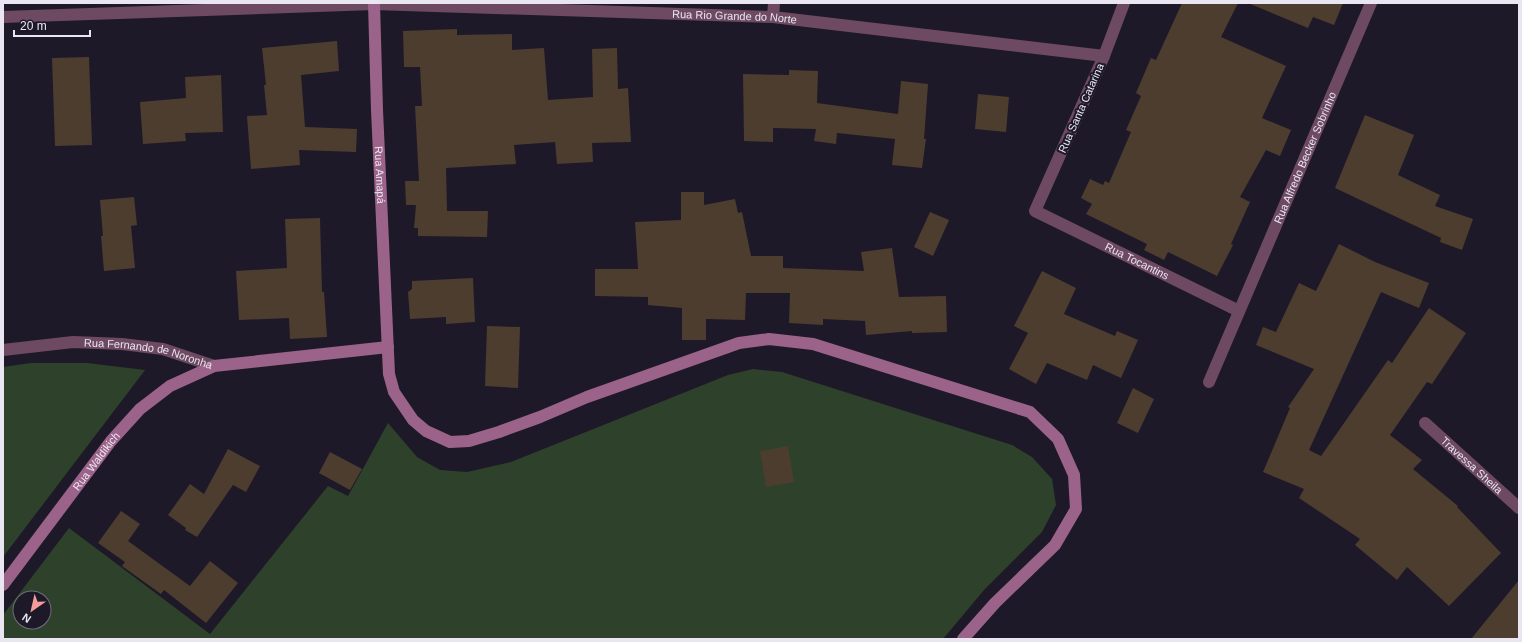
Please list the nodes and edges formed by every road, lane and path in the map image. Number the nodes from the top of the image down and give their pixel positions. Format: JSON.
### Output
{"nodes":[{"id":1,"x":374,"y":3,"type":"edge"},
{"id":2,"x":774,"y":3,"type":"edge"},
{"id":3,"x":1124,"y":3,"type":"edge"},
{"id":4,"x":1371,"y":3,"type":"edge"},
{"id":5,"x":3,"y":17,"type":"edge"},
{"id":6,"x":773,"y":17,"type":"junction"},
{"id":7,"x":1104,"y":56,"type":"junction"},
{"id":8,"x":1035,"y":211,"type":"joint"},
{"id":9,"x":1239,"y":311,"type":"junction"},
{"id":10,"x":388,"y":347,"type":"junction"},
{"id":11,"x":3,"y":350,"type":"edge"},
{"id":12,"x":214,"y":366,"type":"junction"},
{"id":13,"x":1209,"y":382,"type":"dead end"},
{"id":14,"x":1425,"y":423,"type":"dead end"},
{"id":15,"x":1519,"y":508,"type":"edge"},
{"id":16,"x":3,"y":585,"type":"edge"},
{"id":17,"x":963,"y":639,"type":"edge"}],
"edges":[{"from":1,"to":5,"type":"street","name":"Rua Rio Grande do Norte"},
{"from":1,"to":6,"type":"street","name":"Rua Rio Grande do Norte"},
{"from":1,"to":10,"type":"street","name":"Rua Amapá"},
{"from":2,"to":6,"type":"street"},
{"from":3,"to":7,"type":"street","name":"Rua Santa Catarina"},
{"from":4,"to":9,"type":"street","name":"Rua Alfredo Becker Sobrinho"},
{"from":6,"to":7,"type":"street","name":"Rua Rio Grande do Norte"},
{"from":7,"to":8,"type":"street","name":"Rua Santa Catarina"},
{"from":8,"to":9,"type":"street","name":"Rua Tocantins"},
{"from":9,"to":13,"type":"street","name":"Rua Alfredo Becker Sobrinho"},
{"from":10,"to":12,"type":"street","name":"Rua Fernando de Noronha"},
{"from":10,"to":17,"type":"street","name":"Rua Amapá"},
{"from":11,"to":12,"type":"street","name":"Rua Fernando de Noronha"},
{"from":12,"to":16,"type":"street","name":"Rua Waldikich"},
{"from":14,"to":15,"type":"street","name":"Travessa Sheila"}]}
